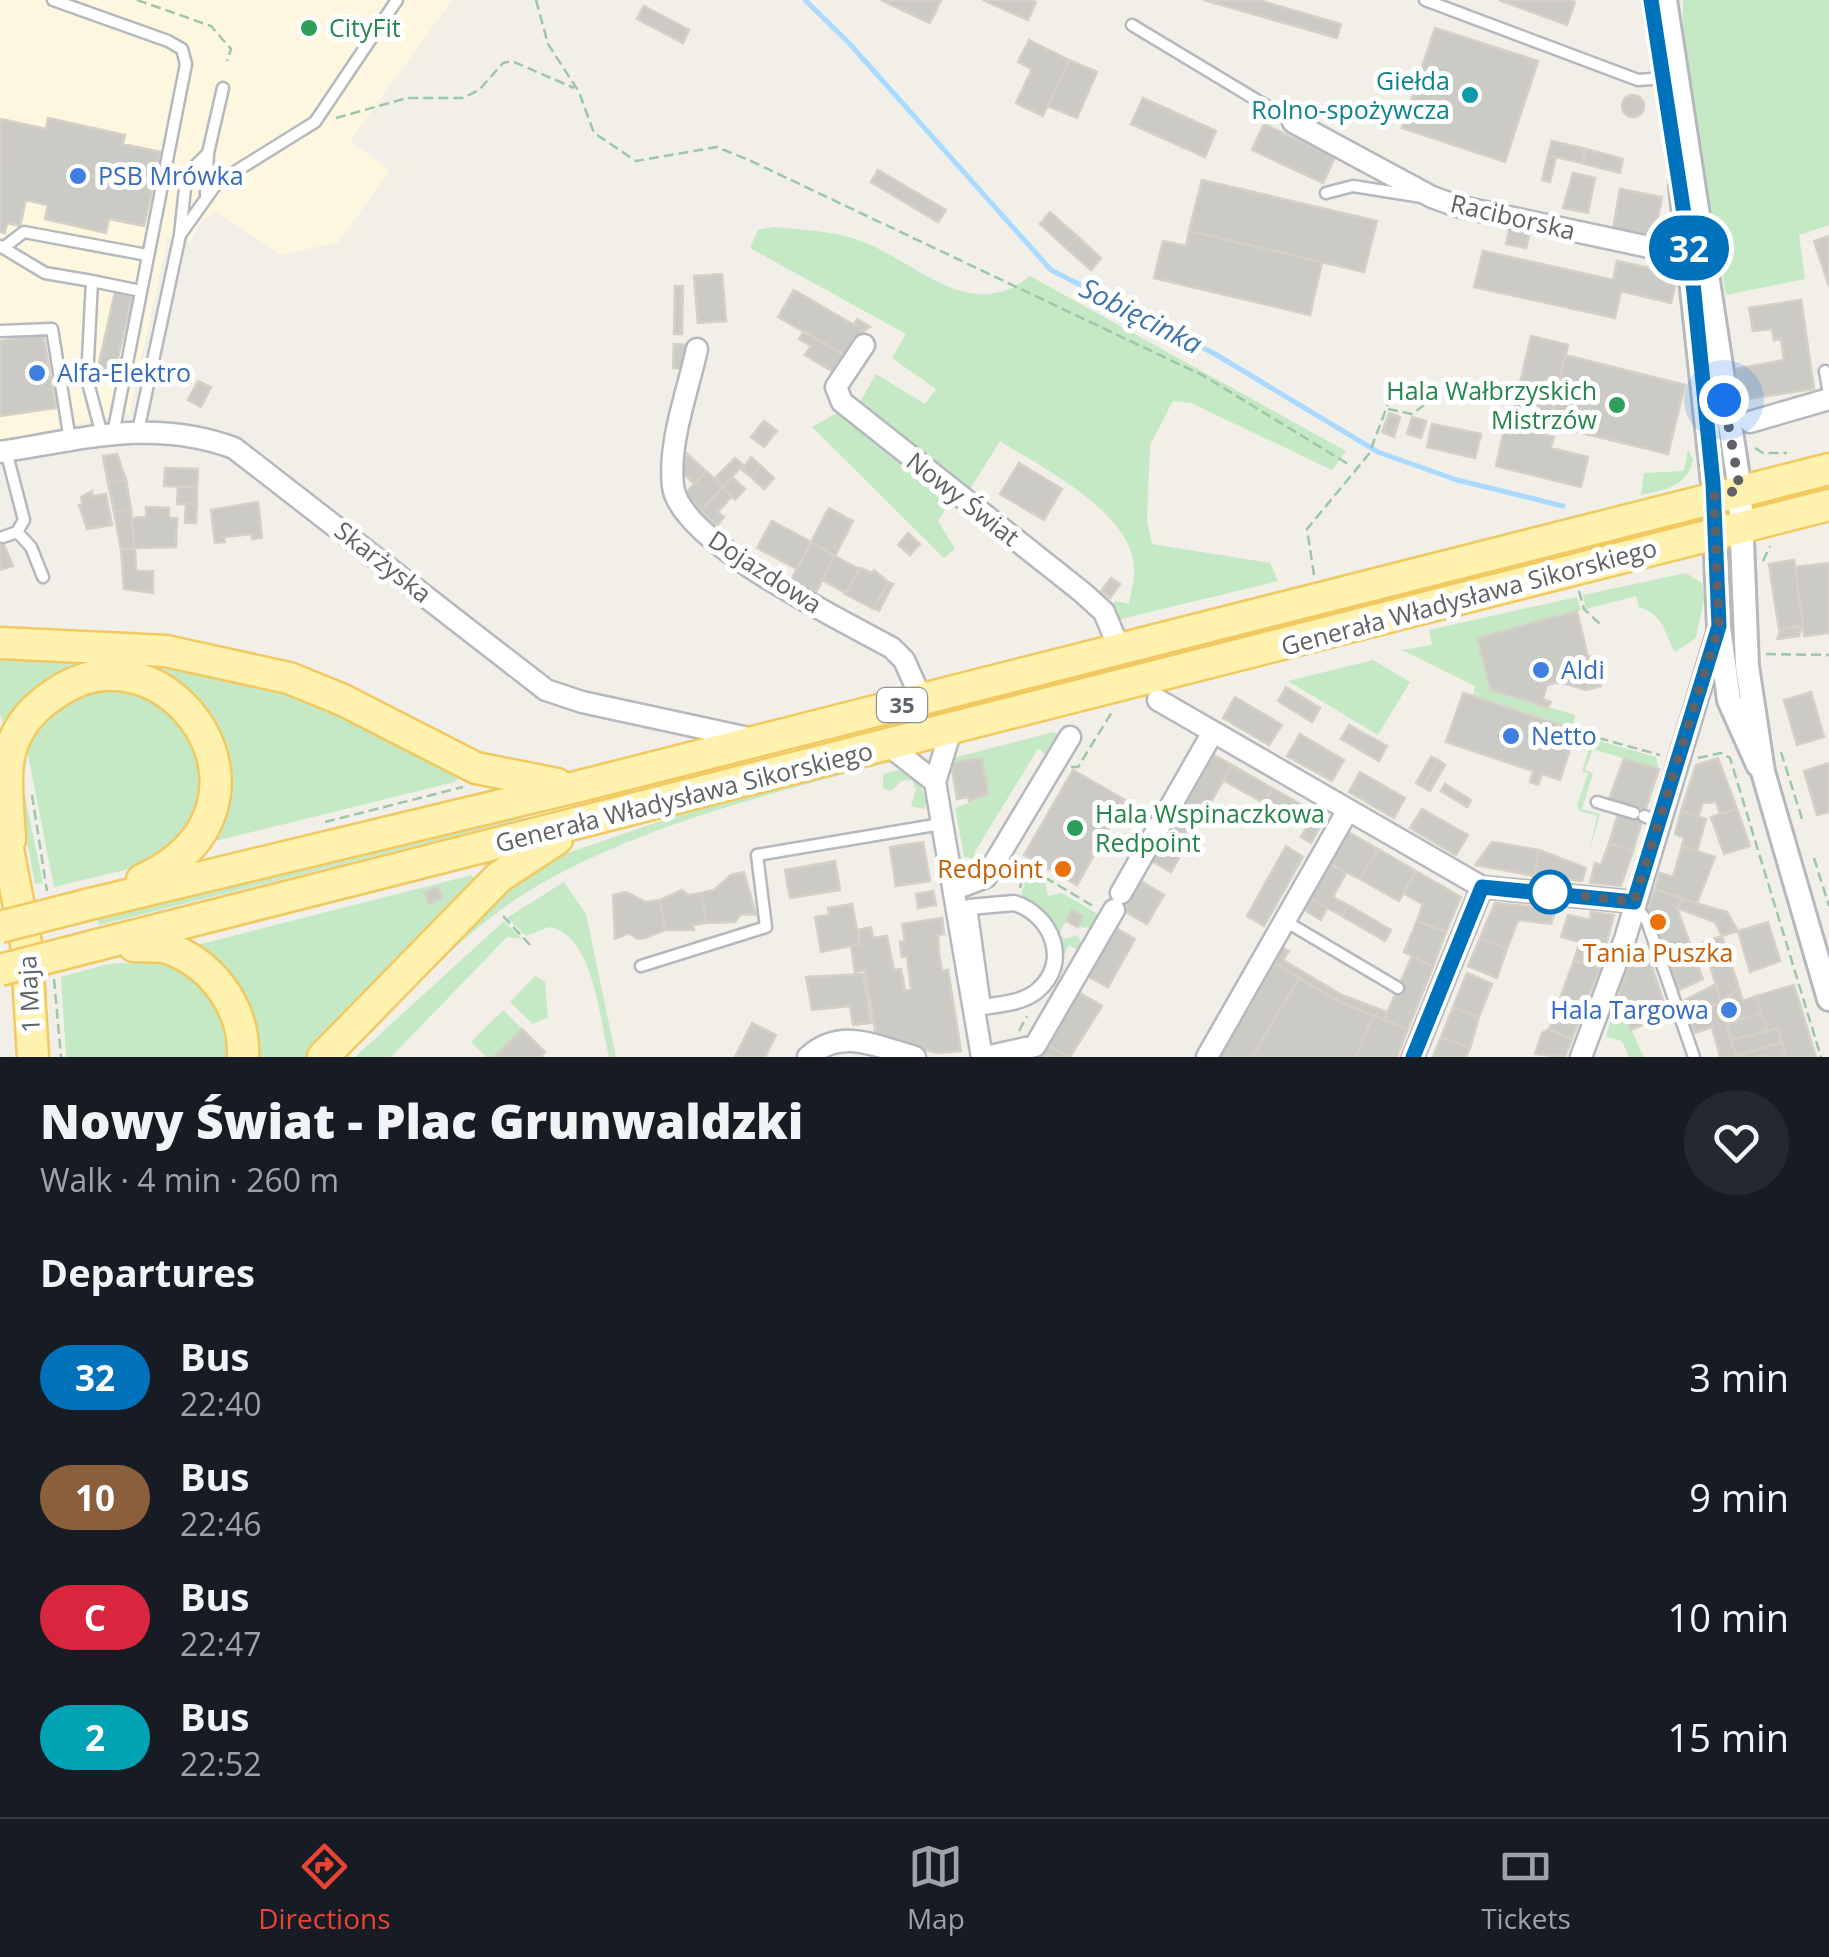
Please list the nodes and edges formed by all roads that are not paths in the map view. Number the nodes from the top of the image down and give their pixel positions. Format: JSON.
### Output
{"nodes":[{"id":1,"x":54,"y":0,"type":"edge"},
{"id":2,"x":398,"y":0,"type":"edge"},
{"id":3,"x":1425,"y":0,"type":"edge"},
{"id":4,"x":1651,"y":0,"type":"edge"},
{"id":5,"x":1665,"y":0,"type":"edge"},
{"id":6,"x":1132,"y":24,"type":"dead end"},
{"id":7,"x":1671,"y":78,"type":"junction"},
{"id":8,"x":223,"y":88,"type":"dead end"},
{"id":9,"x":1293,"y":122,"type":"joint"},
{"id":10,"x":208,"y":153,"type":"junction"},
{"id":11,"x":1326,"y":193,"type":"dead end"},
{"id":12,"x":206,"y":194,"type":"junction"},
{"id":13,"x":1432,"y":197,"type":"junction"},
{"id":14,"x":180,"y":235,"type":"junction"},
{"id":15,"x":2,"y":247,"type":"edge"},
{"id":16,"x":1698,"y":253,"type":"junction"},
{"id":17,"x":147,"y":254,"type":"junction"},
{"id":18,"x":92,"y":282,"type":"junction"},
{"id":19,"x":141,"y":291,"type":"junction"},
{"id":20,"x":0,"y":331,"type":"edge"},
{"id":21,"x":864,"y":345,"type":"dead end"},
{"id":22,"x":697,"y":349,"type":"dead end"},
{"id":23,"x":1824,"y":371,"type":"dead end"},
{"id":24,"x":1829,"y":397,"type":"edge"},
{"id":25,"x":138,"y":431,"type":"junction"},
{"id":26,"x":1750,"y":431,"type":"road end"},
{"id":27,"x":108,"y":434,"type":"junction"},
{"id":28,"x":70,"y":440,"type":"junction"},
{"id":29,"x":3,"y":452,"type":"edge"},
{"id":30,"x":1829,"y":469,"type":"edge"},
{"id":31,"x":1727,"y":493,"type":"junction"},
{"id":32,"x":1829,"y":505,"type":"edge"},
{"id":33,"x":1729,"y":530,"type":"junction"},
{"id":34,"x":18,"y":532,"type":"junction"},
{"id":35,"x":4,"y":537,"type":"dead end"},
{"id":36,"x":43,"y":578,"type":"dead end"},
{"id":37,"x":1719,"y":626,"type":"junction"},
{"id":38,"x":0,"y":642,"type":"edge"},
{"id":39,"x":1120,"y":650,"type":"junction"},
{"id":40,"x":922,"y":700,"type":"junction"},
{"id":41,"x":1158,"y":700,"type":"dead end"},
{"id":42,"x":951,"y":730,"type":"junction"},
{"id":43,"x":1213,"y":732,"type":"junction"},
{"id":44,"x":1070,"y":737,"type":"dead end"},
{"id":45,"x":760,"y":741,"type":"junction"},
{"id":46,"x":888,"y":745,"type":"junction"},
{"id":47,"x":1763,"y":772,"type":"junction"},
{"id":48,"x":934,"y":782,"type":"junction"},
{"id":49,"x":580,"y":786,"type":"junction"},
{"id":50,"x":540,"y":794,"type":"junction"},
{"id":51,"x":1597,"y":802,"type":"dead end"},
{"id":52,"x":1348,"y":810,"type":"junction"},
{"id":53,"x":1646,"y":817,"type":"junction"},
{"id":54,"x":942,"y":823,"type":"junction"},
{"id":55,"x":5,"y":827,"type":"edge"},
{"id":56,"x":562,"y":830,"type":"junction"},
{"id":57,"x":1482,"y":887,"type":"junction"},
{"id":58,"x":955,"y":889,"type":"junction"},
{"id":59,"x":1634,"y":902,"type":"junction"},
{"id":60,"x":90,"y":904,"type":"junction"},
{"id":61,"x":969,"y":907,"type":"joint"},
{"id":62,"x":1285,"y":921,"type":"junction"},
{"id":63,"x":1809,"y":926,"type":"junction"},
{"id":64,"x":0,"y":927,"type":"edge"},
{"id":65,"x":101,"y":944,"type":"junction"},
{"id":66,"x":1829,"y":959,"type":"edge"},
{"id":67,"x":641,"y":966,"type":"dead end"},
{"id":68,"x":0,"y":970,"type":"edge"},
{"id":69,"x":1398,"y":988,"type":"dead end"},
{"id":70,"x":1829,"y":999,"type":"edge"},
{"id":71,"x":33,"y":1057,"type":"edge"},
{"id":72,"x":242,"y":1057,"type":"edge"},
{"id":73,"x":323,"y":1057,"type":"edge"},
{"id":74,"x":808,"y":1057,"type":"edge"},
{"id":75,"x":915,"y":1057,"type":"edge"},
{"id":76,"x":984,"y":1057,"type":"edge"},
{"id":77,"x":1208,"y":1057,"type":"edge"},
{"id":78,"x":1413,"y":1057,"type":"edge"},
{"id":79,"x":1581,"y":1057,"type":"edge"},
{"id":80,"x":1694,"y":1057,"type":"edge"}],
"edges":[{"from":1,"to":17,"type":"lane"},
{"from":2,"to":12,"type":"lane"},
{"from":3,"to":7,"type":"lane"},
{"from":4,"to":7,"type":"street"},
{"from":5,"to":7,"type":"street"},
{"from":6,"to":9,"type":"lane"},
{"from":7,"to":16,"type":"street"},
{"from":8,"to":10,"type":"lane"},
{"from":9,"to":13,"type":"street","name":"Raciborska"},
{"from":10,"to":12,"type":"lane"},
{"from":10,"to":14,"type":"lane"},
{"from":11,"to":13,"type":"lane"},
{"from":12,"to":14,"type":"lane"},
{"from":13,"to":16,"type":"street","name":"Raciborska"},
{"from":14,"to":25,"type":"lane"},
{"from":15,"to":17,"type":"lane"},
{"from":15,"to":18,"type":"lane"},
{"from":16,"to":31,"type":"street"},
{"from":17,"to":19,"type":"lane"},
{"from":18,"to":19,"type":"lane"},
{"from":18,"to":27,"type":"lane"},
{"from":19,"to":27,"type":"lane"},
{"from":20,"to":28,"type":"lane"},
{"from":21,"to":39,"type":"street","name":"Nowy Świat"},
{"from":22,"to":40,"type":"street","name":"Dojazdowa"},
{"from":23,"to":24,"type":"lane"},
{"from":24,"to":26,"type":"street"},
{"from":25,"to":27,"type":"street","name":"Skarżyska"},
{"from":25,"to":45,"type":"street","name":"Skarżyska"},
{"from":27,"to":28,"type":"street","name":"Skarżyska"},
{"from":28,"to":29,"type":"street","name":"Skarżyska"},
{"from":29,"to":34,"type":"lane"},
{"from":30,"to":31,"type":"main road","number":"35"},
{"from":31,"to":33,"type":"street"},
{"from":31,"to":39,"type":"main road","name":"Generała Władysława Sikorskiego","number":"35"},
{"from":32,"to":33,"type":"main road","number":"35"},
{"from":33,"to":37,"type":"street"},
{"from":33,"to":42,"type":"main road","name":"Generała Władysława Sikorskiego","number":"35"},
{"from":33,"to":47,"type":"street"},
{"from":34,"to":35,"type":"lane"},
{"from":34,"to":36,"type":"lane"},
{"from":37,"to":47,"type":"street"},
{"from":37,"to":53,"type":"street"},
{"from":38,"to":49,"type":"main road"},
{"from":39,"to":40,"type":"main road","name":"Generała Władysława Sikorskiego","number":"35"},
{"from":40,"to":45,"type":"main road","name":"Generała Władysława Sikorskiego","number":"35"},
{"from":41,"to":43,"type":"street"},
{"from":42,"to":46,"type":"main road","name":"Generała Władysława Sikorskiego","number":"35"},
{"from":42,"to":48,"type":"street"},
{"from":43,"to":52,"type":"street"},
{"from":43,"to":76,"type":"street"},
{"from":44,"to":58,"type":"street"},
{"from":45,"to":49,"type":"main road","name":"Generała Władysława Sikorskiego","number":"35"},
{"from":46,"to":48,"type":"street"},
{"from":46,"to":56,"type":"main road","name":"Generała Władysława Sikorskiego","number":"35"},
{"from":47,"to":63,"type":"street"},
{"from":48,"to":54,"type":"street"},
{"from":49,"to":50,"type":"main road","name":"Generała Władysława Sikorskiego","number":"35"},
{"from":50,"to":56,"type":"main road"},
{"from":50,"to":60,"type":"main road","name":"Generała Władysława Sikorskiego","number":"35"},
{"from":51,"to":53,"type":"lane"},
{"from":52,"to":57,"type":"street"},
{"from":52,"to":62,"type":"street"},
{"from":53,"to":59,"type":"street"},
{"from":54,"to":58,"type":"street"},
{"from":54,"to":67,"type":"lane"},
{"from":55,"to":60,"type":"main road","name":"1 Maja"},
{"from":55,"to":71,"type":"main road","name":"1 Maja"},
{"from":56,"to":65,"type":"main road","name":"Generała Władysława Sikorskiego","number":"35"},
{"from":56,"to":73,"type":"main road"},
{"from":57,"to":59,"type":"street"},
{"from":57,"to":78,"type":"street"},
{"from":58,"to":76,"type":"street"},
{"from":59,"to":79,"type":"street"},
{"from":59,"to":80,"type":"lane"},
{"from":60,"to":64,"type":"main road","name":"Generała Władysława Sikorskiego","number":"35","bridge":true},
{"from":61,"to":61,"type":"street"},
{"from":62,"to":69,"type":"lane"},
{"from":62,"to":77,"type":"street"},
{"from":63,"to":66,"type":"street"},
{"from":63,"to":70,"type":"street"},
{"from":65,"to":68,"type":"main road","name":"Generała Władysława Sikorskiego","number":"35","bridge":true},
{"from":65,"to":72,"type":"main road"},
{"from":74,"to":75,"type":"street"}]}
